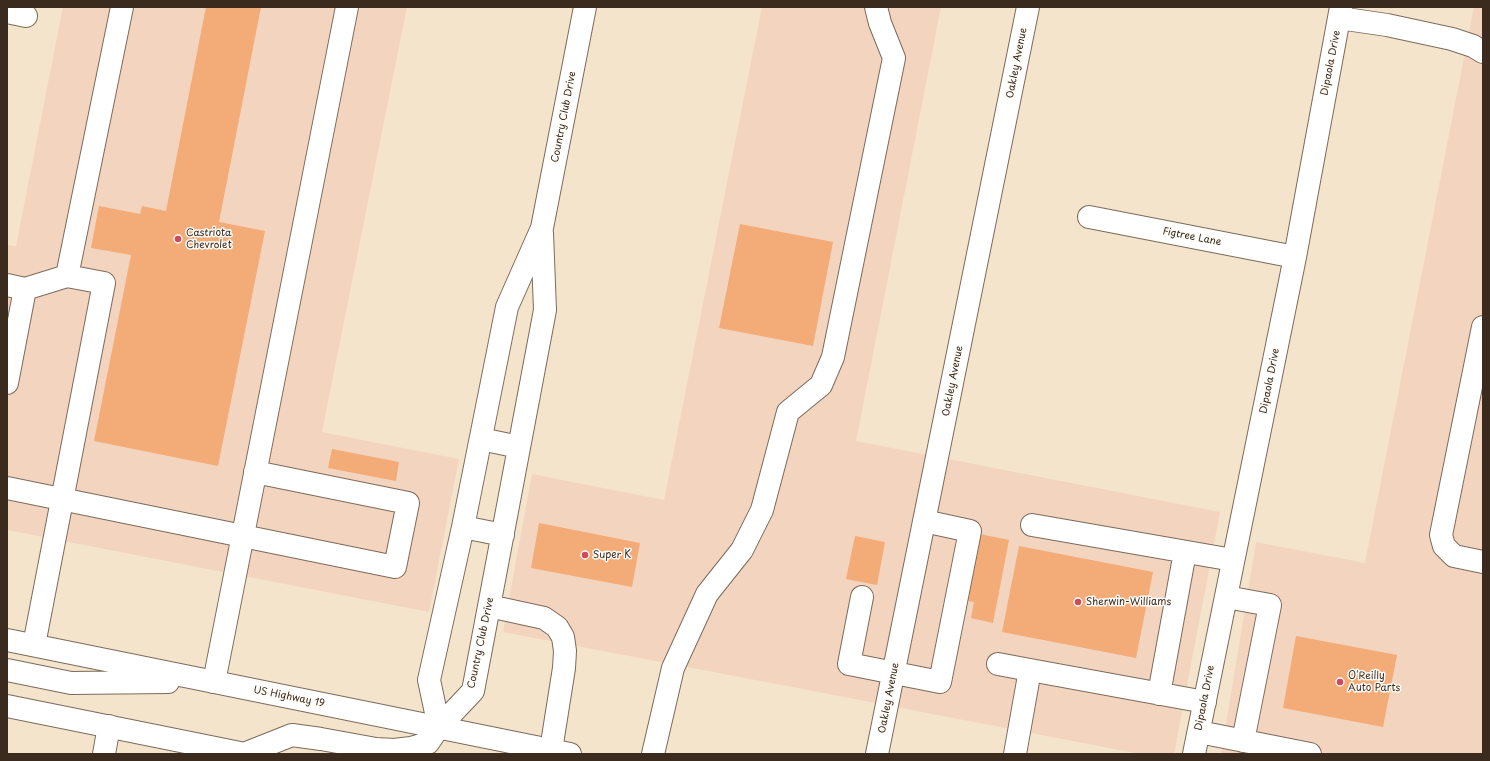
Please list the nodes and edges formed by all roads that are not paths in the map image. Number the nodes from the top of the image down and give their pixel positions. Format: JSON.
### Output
{"nodes":[{"id":1,"x":122,"y":7,"type":"edge"},
{"id":2,"x":347,"y":7,"type":"edge"},
{"id":3,"x":585,"y":7,"type":"edge"},
{"id":4,"x":876,"y":7,"type":"edge"},
{"id":5,"x":1028,"y":7,"type":"edge"},
{"id":6,"x":1340,"y":12,"type":"edge"},
{"id":7,"x":1483,"y":52,"type":"edge"},
{"id":8,"x":1089,"y":217,"type":"dead end"},
{"id":9,"x":542,"y":228,"type":"junction"},
{"id":10,"x":1295,"y":257,"type":"junction"},
{"id":11,"x":67,"y":276,"type":"junction"},
{"id":12,"x":16,"y":287,"type":"edge"},
{"id":13,"x":1483,"y":327,"type":"edge"},
{"id":14,"x":7,"y":383,"type":"edge"},
{"id":15,"x":481,"y":439,"type":"junction"},
{"id":16,"x":519,"y":447,"type":"junction"},
{"id":17,"x":255,"y":472,"type":"junction"},
{"id":18,"x":7,"y":488,"type":"edge"},
{"id":19,"x":62,"y":500,"type":"junction"},
{"id":20,"x":924,"y":522,"type":"junction"},
{"id":21,"x":1032,"y":525,"type":"dead end"},
{"id":22,"x":463,"y":527,"type":"junction"},
{"id":23,"x":503,"y":535,"type":"junction"},
{"id":24,"x":243,"y":536,"type":"junction"},
{"id":25,"x":1185,"y":552,"type":"junction"},
{"id":26,"x":1233,"y":560,"type":"junction"},
{"id":27,"x":1483,"y":562,"type":"edge"},
{"id":28,"x":862,"y":597,"type":"dead end"},
{"id":29,"x":1226,"y":597,"type":"junction"},
{"id":30,"x":489,"y":606,"type":"junction"},
{"id":31,"x":7,"y":640,"type":"edge"},
{"id":32,"x":34,"y":645,"type":"junction"},
{"id":33,"x":998,"y":664,"type":"dead end"},
{"id":34,"x":7,"y":670,"type":"edge"},
{"id":35,"x":1030,"y":670,"type":"junction"},
{"id":36,"x":894,"y":673,"type":"junction"},
{"id":37,"x":214,"y":682,"type":"junction"},
{"id":38,"x":1159,"y":694,"type":"junction"},
{"id":39,"x":1204,"y":702,"type":"junction"},
{"id":40,"x":7,"y":706,"type":"edge"},
{"id":41,"x":109,"y":726,"type":"junction"},
{"id":42,"x":440,"y":727,"type":"junction"},
{"id":43,"x":1199,"y":732,"type":"junction"},
{"id":44,"x":1243,"y":741,"type":"junction"},
{"id":45,"x":561,"y":752,"type":"edge"},
{"id":46,"x":104,"y":754,"type":"edge"},
{"id":47,"x":244,"y":754,"type":"edge"},
{"id":48,"x":653,"y":754,"type":"edge"},
{"id":49,"x":878,"y":754,"type":"edge"},
{"id":50,"x":1014,"y":754,"type":"edge"},
{"id":51,"x":1194,"y":754,"type":"edge"},
{"id":52,"x":1310,"y":754,"type":"edge"}],
"edges":[{"from":1,"to":11,"type":"main road"},
{"from":2,"to":17,"type":"main road"},
{"from":3,"to":9,"type":"main road","name":"Country Club Drive"},
{"from":4,"to":48,"type":"main road"},
{"from":5,"to":20,"type":"main road","name":"Oakley Avenue"},
{"from":6,"to":7,"type":"main road"},
{"from":6,"to":10,"type":"main road","name":"Dipaola Drive"},
{"from":8,"to":10,"type":"main road","name":"Figtree Lane"},
{"from":9,"to":15,"type":"main road","name":"Country Club Drive"},
{"from":9,"to":16,"type":"main road","name":"Country Club Drive"},
{"from":10,"to":26,"type":"main road","name":"Dipaola Drive"},
{"from":11,"to":12,"type":"main road"},
{"from":11,"to":19,"type":"main road"},
{"from":12,"to":14,"type":"main road"},
{"from":13,"to":27,"type":"main road"},
{"from":15,"to":16,"type":"main road"},
{"from":15,"to":22,"type":"main road","name":"Country Club Drive"},
{"from":16,"to":23,"type":"main road","name":"Country Club Drive"},
{"from":17,"to":24,"type":"main road"},
{"from":17,"to":24,"type":"main road"},
{"from":18,"to":19,"type":"main road"},
{"from":19,"to":24,"type":"main road"},
{"from":19,"to":32,"type":"main road"},
{"from":20,"to":36,"type":"main road","name":"Oakley Avenue"},
{"from":20,"to":36,"type":"main road"},
{"from":21,"to":25,"type":"main road"},
{"from":22,"to":23,"type":"main road"},
{"from":22,"to":42,"type":"main road","name":"Country Club Drive"},
{"from":23,"to":30,"type":"main road","name":"Country Club Drive"},
{"from":24,"to":37,"type":"main road"},
{"from":25,"to":26,"type":"main road"},
{"from":25,"to":38,"type":"main road"},
{"from":26,"to":29,"type":"main road","name":"Dipaola Drive"},
{"from":28,"to":36,"type":"main road"},
{"from":29,"to":39,"type":"main road","name":"Dipaola Drive"},
{"from":29,"to":44,"type":"main road"},
{"from":30,"to":42,"type":"main road","name":"Country Club Drive"},
{"from":30,"to":45,"type":"main road"},
{"from":31,"to":32,"type":"main road","name":"US Highway 19"},
{"from":32,"to":37,"type":"main road","name":"US Highway 19"},
{"from":33,"to":35,"type":"main road"},
{"from":34,"to":37,"type":"main road"},
{"from":35,"to":38,"type":"main road"},
{"from":35,"to":50,"type":"main road"},
{"from":36,"to":49,"type":"main road","name":"Oakley Avenue"},
{"from":37,"to":42,"type":"main road","name":"US Highway 19"},
{"from":38,"to":39,"type":"main road"},
{"from":39,"to":43,"type":"main road","name":"Dipaola Drive"},
{"from":40,"to":41,"type":"main road"},
{"from":41,"to":46,"type":"main road"},
{"from":41,"to":47,"type":"main road"},
{"from":42,"to":45,"type":"main road","name":"US Highway 19"},
{"from":42,"to":47,"type":"main road"},
{"from":43,"to":44,"type":"main road"},
{"from":43,"to":51,"type":"main road","name":"Dipaola Drive"},
{"from":44,"to":52,"type":"main road"}]}
